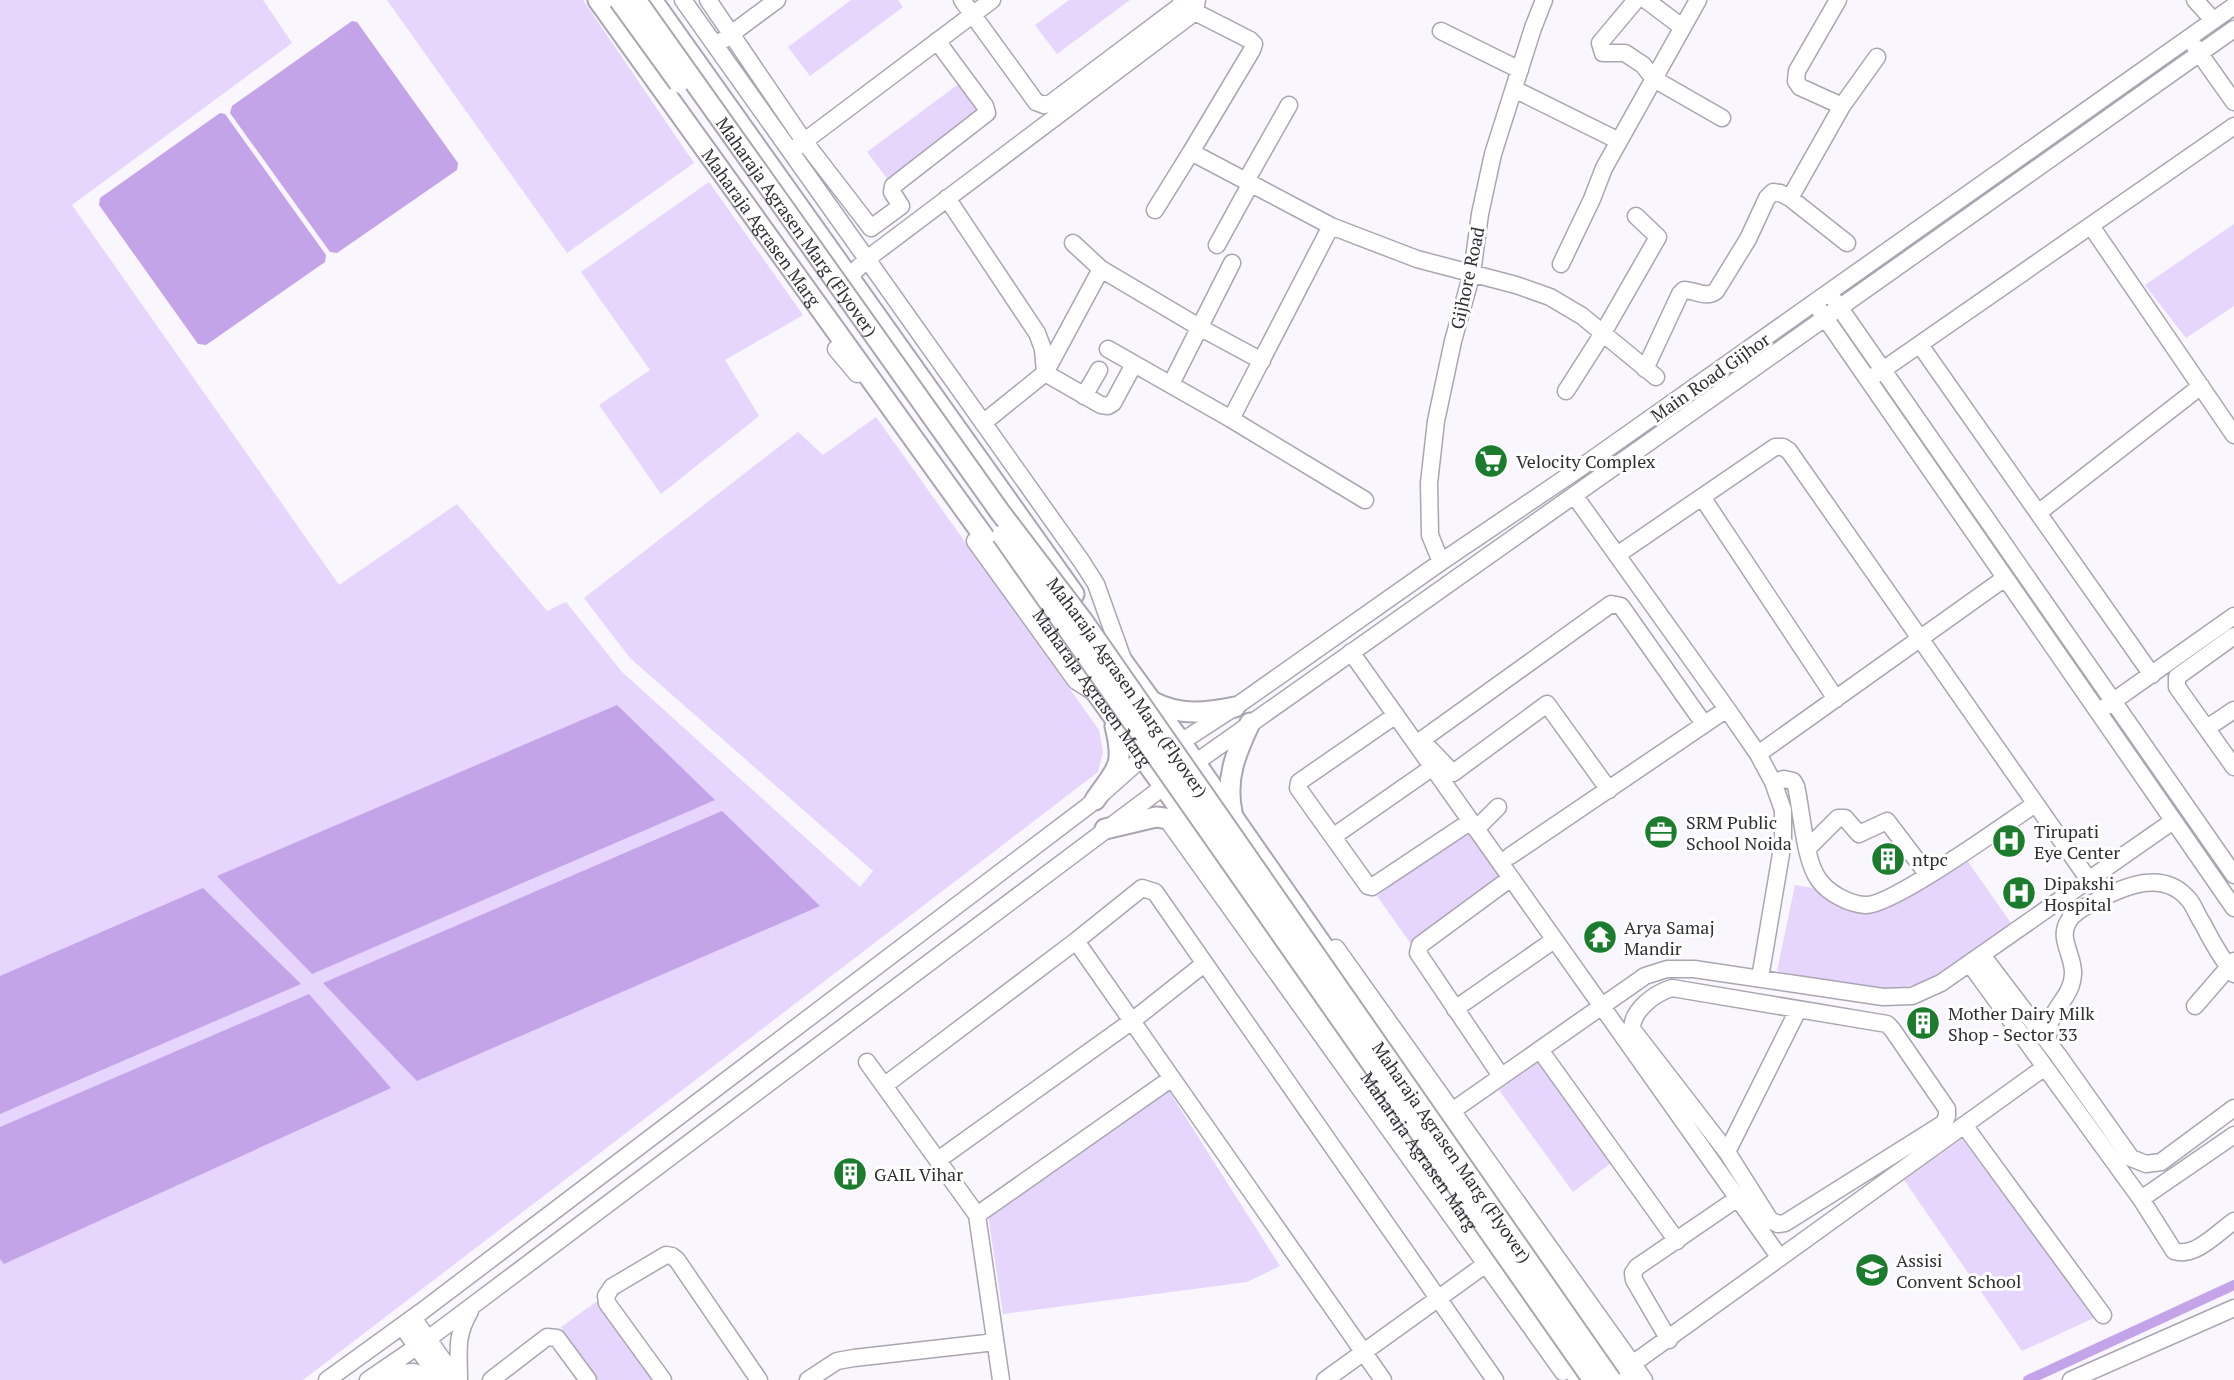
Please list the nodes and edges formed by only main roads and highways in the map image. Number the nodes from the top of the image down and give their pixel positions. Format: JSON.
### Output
{"nodes":[{"id":1,"x":598,"y":0,"type":"edge"},
{"id":2,"x":620,"y":0,"type":"edge"},
{"id":3,"x":636,"y":0,"type":"edge"},
{"id":4,"x":652,"y":0,"type":"edge"},
{"id":5,"x":773,"y":171,"type":"junction"},
{"id":6,"x":738,"y":194,"type":"junction"},
{"id":7,"x":960,"y":436,"type":"junction"},
{"id":8,"x":926,"y":458,"type":"junction"},
{"id":9,"x":1152,"y":702,"type":"junction"},
{"id":10,"x":1235,"y":707,"type":"road end"},
{"id":11,"x":1112,"y":715,"type":"junction"},
{"id":12,"x":1250,"y":723,"type":"road end"},
{"id":13,"x":1095,"y":800,"type":"road end"},
{"id":14,"x":1233,"y":816,"type":"junction"},
{"id":15,"x":1105,"y":829,"type":"road end"},
{"id":16,"x":1200,"y":837,"type":"junction"},
{"id":17,"x":1349,"y":984,"type":"junction"},
{"id":18,"x":1320,"y":1007,"type":"junction"},
{"id":19,"x":1575,"y":1308,"type":"junction"},
{"id":20,"x":1545,"y":1330,"type":"junction"},
{"id":21,"x":1622,"y":1374,"type":"edge"},
{"id":22,"x":1580,"y":1380,"type":"edge"},
{"id":23,"x":1593,"y":1380,"type":"edge"}],
"edges":[{"from":1,"to":6,"type":"main road","name":"Maharaja Agrasen Marg"},
{"from":2,"to":23,"type":"main road","name":"Maharaja Agrasen Marg (Flyover)","bridge":true},
{"from":3,"to":21,"type":"main road","name":"Maharaja Agrasen Marg (Flyover)","bridge":true},
{"from":4,"to":5,"type":"main road","name":"Maharaja Agrasen Marg"},
{"from":5,"to":6,"type":"main road"},
{"from":5,"to":7,"type":"main road","name":"Maharaja Agrasen Marg"},
{"from":6,"to":8,"type":"main road","name":"Maharaja Agrasen Marg"},
{"from":7,"to":8,"type":"main road"},
{"from":7,"to":9,"type":"main road","name":"Maharaja Agrasen Marg"},
{"from":8,"to":11,"type":"main road","name":"Maharaja Agrasen Marg"},
{"from":9,"to":10,"type":"main road"},
{"from":9,"to":14,"type":"main road","name":"Maharaja Agrasen Marg"},
{"from":11,"to":13,"type":"main road"},
{"from":11,"to":16,"type":"main road","name":"Maharaja Agrasen Marg"},
{"from":12,"to":14,"type":"main road"},
{"from":14,"to":17,"type":"main road","name":"Maharaja Agrasen Marg"},
{"from":15,"to":16,"type":"main road"},
{"from":16,"to":18,"type":"main road","name":"Maharaja Agrasen Marg"},
{"from":17,"to":18,"type":"main road"},
{"from":17,"to":19,"type":"main road","name":"Maharaja Agrasen Marg"},
{"from":18,"to":20,"type":"main road","name":"Maharaja Agrasen Marg"},
{"from":19,"to":20,"type":"main road"},
{"from":19,"to":21,"type":"main road","name":"Maharaja Agrasen Marg"},
{"from":20,"to":22,"type":"main road","name":"Maharaja Agrasen Marg"}]}
